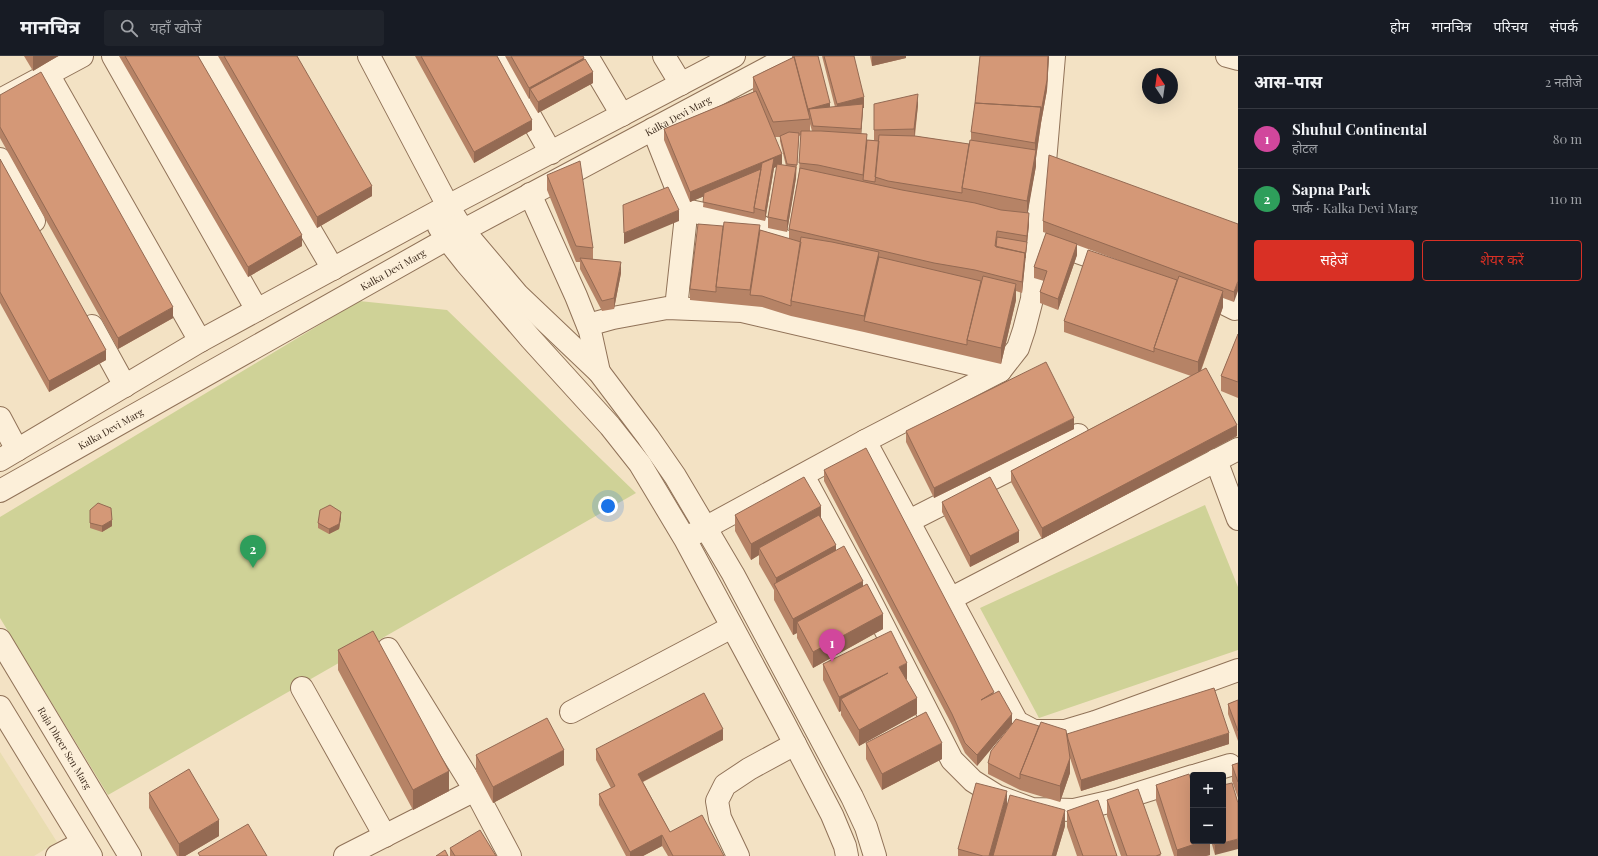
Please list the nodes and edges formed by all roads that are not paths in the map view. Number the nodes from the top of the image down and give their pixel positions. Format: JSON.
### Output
{"nodes":[{"id":1,"x":82,"y":56,"type":"edge"},
{"id":2,"x":113,"y":56,"type":"edge"},
{"id":3,"x":208,"y":56,"type":"edge"},
{"id":4,"x":369,"y":56,"type":"edge"},
{"id":5,"x":496,"y":56,"type":"edge"},
{"id":6,"x":587,"y":56,"type":"edge"},
{"id":7,"x":664,"y":56,"type":"edge"},
{"id":8,"x":734,"y":56,"type":"edge"},
{"id":9,"x":790,"y":56,"type":"edge"},
{"id":10,"x":1054,"y":56,"type":"edge"},
{"id":11,"x":1227,"y":56,"type":"edge"},
{"id":12,"x":1238,"y":59,"type":"edge"},
{"id":13,"x":48,"y":74,"type":"junction"},
{"id":14,"x":681,"y":84,"type":"junction"},
{"id":15,"x":0,"y":100,"type":"edge"},
{"id":16,"x":622,"y":115,"type":"junction"},
{"id":17,"x":653,"y":129,"type":"junction"},
{"id":18,"x":551,"y":153,"type":"junction"},
{"id":19,"x":0,"y":159,"type":"edge"},
{"id":20,"x":1023,"y":159,"type":"edge"},
{"id":21,"x":1045,"y":162,"type":"junction"},
{"id":22,"x":1068,"y":170,"type":"edge"},
{"id":23,"x":530,"y":194,"type":"junction"},
{"id":24,"x":686,"y":210,"type":"junction"},
{"id":25,"x":440,"y":211,"type":"junction"},
{"id":26,"x":1032,"y":227,"type":"junction"},
{"id":27,"x":455,"y":234,"type":"junction"},
{"id":28,"x":42,"y":235,"type":"edge"},
{"id":29,"x":814,"y":248,"type":"edge"},
{"id":30,"x":333,"y":269,"type":"junction"},
{"id":31,"x":1133,"y":272,"type":"edge"},
{"id":32,"x":1178,"y":287,"type":"edge"},
{"id":33,"x":1009,"y":294,"type":"edge"},
{"id":34,"x":1032,"y":299,"type":"junction"},
{"id":35,"x":1238,"y":302,"type":"edge"},
{"id":36,"x":676,"y":308,"type":"junction"},
{"id":37,"x":257,"y":310,"type":"junction"},
{"id":38,"x":84,"y":312,"type":"edge"},
{"id":39,"x":588,"y":326,"type":"junction"},
{"id":40,"x":200,"y":341,"type":"junction"},
{"id":41,"x":1000,"y":371,"type":"junction"},
{"id":42,"x":599,"y":372,"type":"junction"},
{"id":43,"x":124,"y":386,"type":"junction"},
{"id":44,"x":0,"y":418,"type":"edge"},
{"id":45,"x":1078,"y":435,"type":"edge"},
{"id":46,"x":865,"y":441,"type":"junction"},
{"id":47,"x":1238,"y":449,"type":"edge"},
{"id":48,"x":9,"y":455,"type":"edge"},
{"id":49,"x":1216,"y":460,"type":"junction"},
{"id":50,"x":803,"y":474,"type":"junction"},
{"id":51,"x":0,"y":491,"type":"edge"},
{"id":52,"x":1238,"y":519,"type":"edge"},
{"id":53,"x":909,"y":521,"type":"junction"},
{"id":54,"x":706,"y":527,"type":"junction"},
{"id":55,"x":685,"y":539,"type":"junction"},
{"id":56,"x":950,"y":599,"type":"junction"},
{"id":57,"x":732,"y":627,"type":"junction"},
{"id":58,"x":0,"y":640,"type":"edge"},
{"id":59,"x":388,"y":648,"type":"dead end"},
{"id":60,"x":1238,"y":670,"type":"edge"},
{"id":61,"x":302,"y":688,"type":"dead end"},
{"id":62,"x":0,"y":706,"type":"edge"},
{"id":63,"x":571,"y":712,"type":"dead end"},
{"id":64,"x":795,"y":744,"type":"junction"},
{"id":65,"x":1230,"y":765,"type":"dead end"},
{"id":66,"x":1207,"y":772,"type":"edge"},
{"id":67,"x":1190,"y":777,"type":"edge"},
{"id":68,"x":475,"y":790,"type":"junction"},
{"id":69,"x":385,"y":836,"type":"junction"},
{"id":70,"x":86,"y":849,"type":"edge"},
{"id":71,"x":57,"y":856,"type":"edge"},
{"id":72,"x":130,"y":856,"type":"edge"},
{"id":73,"x":345,"y":856,"type":"edge"},
{"id":74,"x":510,"y":856,"type":"edge"},
{"id":75,"x":738,"y":856,"type":"edge"},
{"id":76,"x":847,"y":856,"type":"edge"},
{"id":77,"x":875,"y":856,"type":"edge"}],
"edges":[{"from":1,"to":13,"type":"street"},
{"from":2,"to":37,"type":"street"},
{"from":3,"to":30,"type":"street"},
{"from":4,"to":25,"type":"street"},
{"from":5,"to":18,"type":"street"},
{"from":6,"to":16,"type":"street"},
{"from":7,"to":14,"type":"street"},
{"from":8,"to":14,"type":"street"},
{"from":9,"to":17,"type":"street","name":"Kalka Devi Marg"},
{"from":10,"to":21,"type":"street"},
{"from":11,"to":12,"type":"street"},
{"from":13,"to":15,"type":"street"},
{"from":13,"to":40,"type":"street"},
{"from":14,"to":16,"type":"street"},
{"from":16,"to":18,"type":"street"},
{"from":17,"to":23,"type":"street","name":"Kalka Devi Marg"},
{"from":17,"to":24,"type":"street"},
{"from":18,"to":25,"type":"street"},
{"from":19,"to":28,"type":"street"},
{"from":20,"to":21,"type":"street"},
{"from":21,"to":22,"type":"street"},
{"from":21,"to":26,"type":"street"},
{"from":23,"to":27,"type":"street","name":"Kalka Devi Marg"},
{"from":23,"to":39,"type":"street"},
{"from":24,"to":29,"type":"street"},
{"from":24,"to":36,"type":"street"},
{"from":25,"to":27,"type":"street"},
{"from":25,"to":30,"type":"street"},
{"from":26,"to":31,"type":"street"},
{"from":26,"to":34,"type":"street"},
{"from":27,"to":42,"type":"street"},
{"from":27,"to":51,"type":"street","name":"Kalka Devi Marg"},
{"from":27,"to":55,"type":"street"},
{"from":30,"to":37,"type":"street"},
{"from":32,"to":35,"type":"street"},
{"from":33,"to":34,"type":"street"},
{"from":34,"to":41,"type":"street"},
{"from":36,"to":39,"type":"street"},
{"from":36,"to":41,"type":"street"},
{"from":37,"to":40,"type":"street"},
{"from":38,"to":43,"type":"street"},
{"from":39,"to":42,"type":"street"},
{"from":40,"to":43,"type":"street"},
{"from":41,"to":46,"type":"street"},
{"from":42,"to":54,"type":"street"},
{"from":43,"to":48,"type":"street"},
{"from":44,"to":48,"type":"street"},
{"from":45,"to":53,"type":"street"},
{"from":46,"to":50,"type":"street"},
{"from":46,"to":53,"type":"street"},
{"from":47,"to":49,"type":"street"},
{"from":49,"to":52,"type":"street"},
{"from":49,"to":56,"type":"street"},
{"from":50,"to":54,"type":"street"},
{"from":50,"to":67,"type":"street"},
{"from":53,"to":56,"type":"street"},
{"from":54,"to":55,"type":"street"},
{"from":54,"to":77,"type":"street"},
{"from":55,"to":57,"type":"street"},
{"from":56,"to":60,"type":"street"},
{"from":57,"to":63,"type":"street"},
{"from":57,"to":64,"type":"street"},
{"from":58,"to":72,"type":"street","name":"Raja Dheer Sen Marg"},
{"from":59,"to":68,"type":"street"},
{"from":61,"to":69,"type":"street"},
{"from":62,"to":70,"type":"street"},
{"from":64,"to":75,"type":"street"},
{"from":64,"to":76,"type":"street"},
{"from":65,"to":66,"type":"street"},
{"from":68,"to":69,"type":"street"},
{"from":68,"to":74,"type":"street"},
{"from":69,"to":73,"type":"street"},
{"from":70,"to":71,"type":"street"}]}
